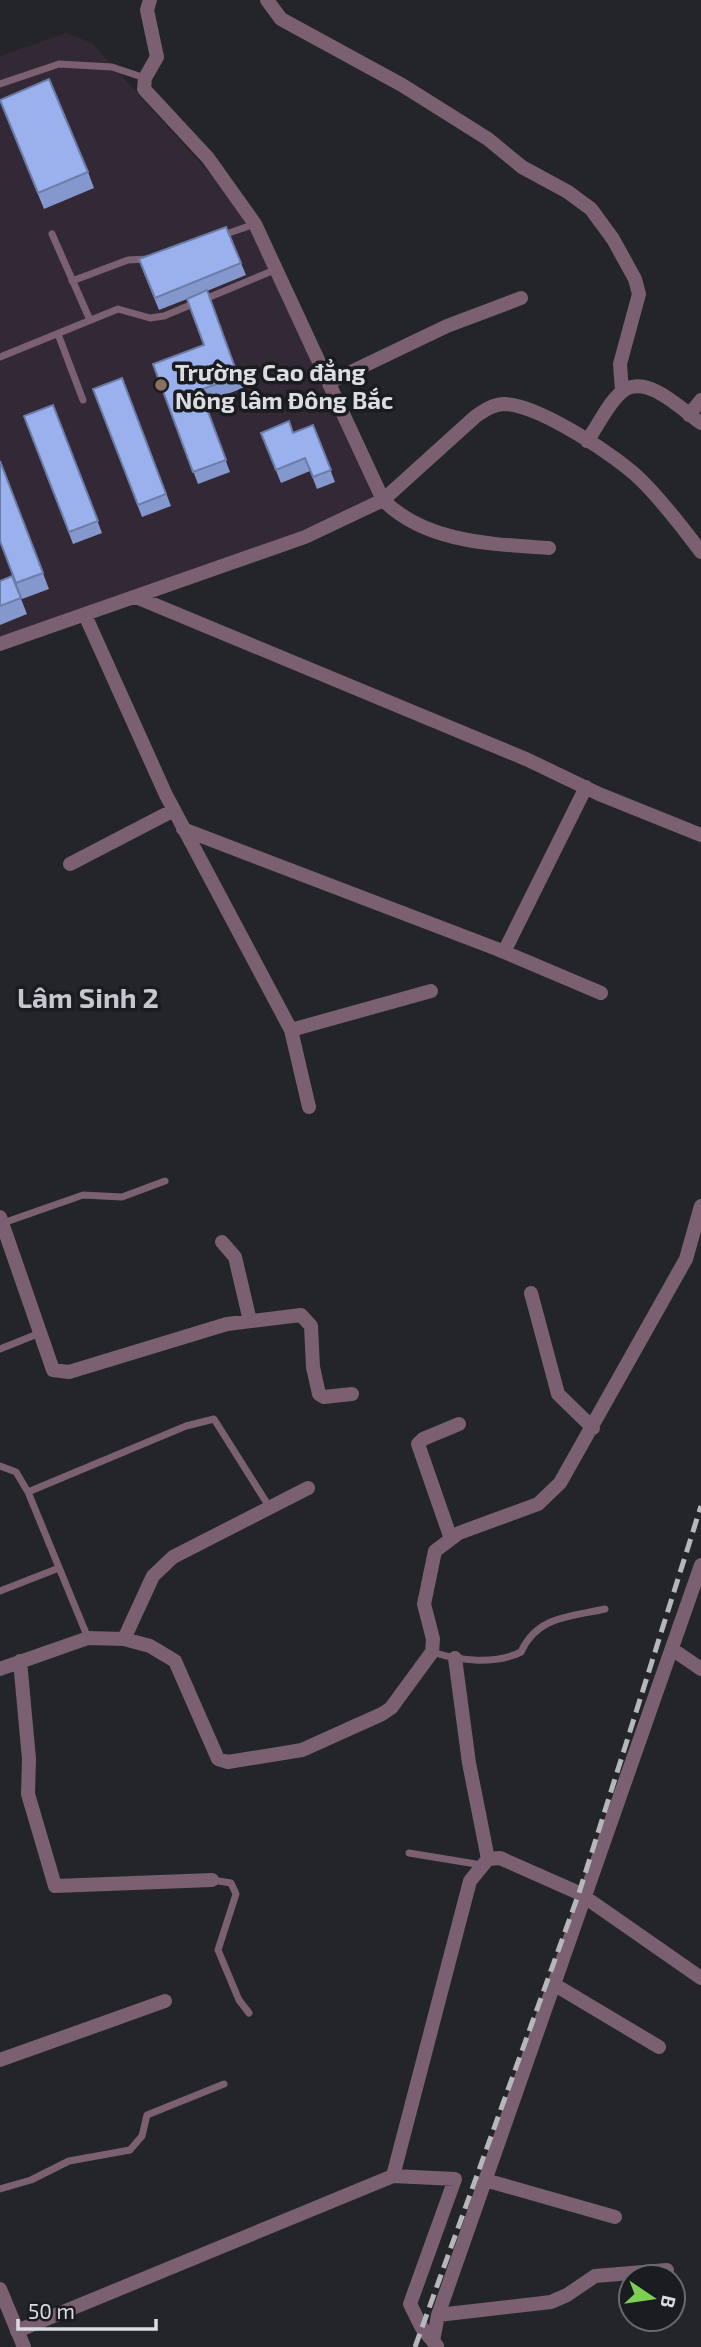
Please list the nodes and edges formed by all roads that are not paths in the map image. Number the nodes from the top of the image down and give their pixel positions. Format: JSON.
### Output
{"nodes":[{"id":1,"x":150,"y":0,"type":"edge"},
{"id":2,"x":267,"y":0,"type":"edge"},
{"id":3,"x":145,"y":78,"type":"junction"},
{"id":4,"x":0,"y":84,"type":"edge"},
{"id":5,"x":255,"y":224,"type":"junction"},
{"id":6,"x":52,"y":234,"type":"dead end"},
{"id":7,"x":219,"y":237,"type":"edge"},
{"id":8,"x":158,"y":258,"type":"edge"},
{"id":9,"x":277,"y":269,"type":"junction"},
{"id":10,"x":72,"y":281,"type":"junction"},
{"id":11,"x":521,"y":298,"type":"dead end"},
{"id":12,"x":90,"y":320,"type":"junction"},
{"id":13,"x":58,"y":334,"type":"junction"},
{"id":14,"x":0,"y":357,"type":"edge"},
{"id":15,"x":330,"y":382,"type":"junction"},
{"id":16,"x":622,"y":391,"type":"junction"},
{"id":17,"x":83,"y":400,"type":"dead end"},
{"id":18,"x":701,"y":400,"type":"edge"},
{"id":19,"x":695,"y":419,"type":"edge"},
{"id":20,"x":587,"y":441,"type":"junction"},
{"id":21,"x":383,"y":499,"type":"junction"},
{"id":22,"x":550,"y":548,"type":"dead end"},
{"id":23,"x":701,"y":552,"type":"edge"},
{"id":24,"x":136,"y":597,"type":"junction"},
{"id":25,"x":85,"y":615,"type":"junction"},
{"id":26,"x":0,"y":644,"type":"edge"},
{"id":27,"x":586,"y":788,"type":"junction"},
{"id":28,"x":174,"y":810,"type":"junction"},
{"id":29,"x":183,"y":829,"type":"junction"},
{"id":30,"x":701,"y":835,"type":"edge"},
{"id":31,"x":70,"y":864,"type":"dead end"},
{"id":32,"x":504,"y":952,"type":"junction"},
{"id":33,"x":431,"y":991,"type":"dead end"},
{"id":34,"x":601,"y":993,"type":"dead end"},
{"id":35,"x":291,"y":1030,"type":"junction"},
{"id":36,"x":310,"y":1107,"type":"dead end"},
{"id":37,"x":165,"y":1181,"type":"dead end"},
{"id":38,"x":701,"y":1206,"type":"edge"},
{"id":39,"x":1,"y":1220,"type":"edge"},
{"id":40,"x":222,"y":1242,"type":"dead end"},
{"id":41,"x":531,"y":1293,"type":"dead end"},
{"id":42,"x":250,"y":1321,"type":"junction"},
{"id":43,"x":40,"y":1333,"type":"junction"},
{"id":44,"x":0,"y":1349,"type":"edge"},
{"id":45,"x":352,"y":1394,"type":"dead end"},
{"id":46,"x":459,"y":1424,"type":"dead end"},
{"id":47,"x":593,"y":1428,"type":"junction"},
{"id":48,"x":0,"y":1466,"type":"edge"},
{"id":49,"x":308,"y":1488,"type":"dead end"},
{"id":50,"x":28,"y":1492,"type":"junction"},
{"id":51,"x":270,"y":1508,"type":"junction"},
{"id":52,"x":451,"y":1539,"type":"junction"},
{"id":53,"x":701,"y":1565,"type":"edge"},
{"id":54,"x":59,"y":1568,"type":"junction"},
{"id":55,"x":0,"y":1591,"type":"edge"},
{"id":56,"x":605,"y":1609,"type":"dead end"},
{"id":57,"x":88,"y":1638,"type":"junction"},
{"id":58,"x":124,"y":1639,"type":"junction"},
{"id":59,"x":672,"y":1649,"type":"junction"},
{"id":60,"x":432,"y":1652,"type":"junction"},
{"id":61,"x":456,"y":1658,"type":"junction"},
{"id":62,"x":20,"y":1661,"type":"junction"},
{"id":63,"x":0,"y":1669,"type":"edge"},
{"id":64,"x":701,"y":1669,"type":"edge"},
{"id":65,"x":410,"y":1853,"type":"dead end"},
{"id":66,"x":485,"y":1862,"type":"junction"},
{"id":67,"x":212,"y":1880,"type":"joint"},
{"id":68,"x":586,"y":1898,"type":"junction"},
{"id":69,"x":701,"y":1978,"type":"edge"},
{"id":70,"x":555,"y":1985,"type":"junction"},
{"id":71,"x":165,"y":2001,"type":"dead end"},
{"id":72,"x":249,"y":2013,"type":"dead end"},
{"id":73,"x":659,"y":2047,"type":"dead end"},
{"id":74,"x":0,"y":2060,"type":"edge"},
{"id":75,"x":223,"y":2084,"type":"dead end"},
{"id":76,"x":393,"y":2176,"type":"junction"},
{"id":77,"x":485,"y":2180,"type":"junction"},
{"id":78,"x":0,"y":2189,"type":"edge"},
{"id":79,"x":615,"y":2217,"type":"dead end"},
{"id":80,"x":617,"y":2274,"type":"edge"},
{"id":81,"x":0,"y":2289,"type":"edge"},
{"id":82,"x":438,"y":2315,"type":"junction"},
{"id":83,"x":17,"y":2331,"type":"junction"},
{"id":84,"x":435,"y":2344,"type":"edge"},
{"id":85,"x":24,"y":2347,"type":"edge"}],
"edges":[{"from":1,"to":3,"type":"street"},
{"from":2,"to":16,"type":"street"},
{"from":3,"to":4,"type":"lane"},
{"from":3,"to":5,"type":"street"},
{"from":5,"to":7,"type":"lane"},
{"from":5,"to":9,"type":"street"},
{"from":6,"to":10,"type":"lane"},
{"from":8,"to":10,"type":"lane"},
{"from":9,"to":12,"type":"lane"},
{"from":9,"to":15,"type":"street"},
{"from":10,"to":12,"type":"lane"},
{"from":11,"to":15,"type":"street"},
{"from":12,"to":13,"type":"lane"},
{"from":13,"to":14,"type":"lane"},
{"from":13,"to":17,"type":"lane"},
{"from":15,"to":21,"type":"street"},
{"from":16,"to":19,"type":"street"},
{"from":16,"to":20,"type":"street"},
{"from":18,"to":19,"type":"street"},
{"from":20,"to":21,"type":"street"},
{"from":20,"to":23,"type":"street"},
{"from":21,"to":22,"type":"street"},
{"from":21,"to":24,"type":"street"},
{"from":24,"to":25,"type":"street"},
{"from":24,"to":27,"type":"street"},
{"from":25,"to":26,"type":"street"},
{"from":25,"to":28,"type":"street"},
{"from":27,"to":30,"type":"street"},
{"from":27,"to":32,"type":"street"},
{"from":28,"to":29,"type":"street"},
{"from":28,"to":31,"type":"street"},
{"from":29,"to":32,"type":"street"},
{"from":29,"to":35,"type":"street"},
{"from":32,"to":34,"type":"street"},
{"from":33,"to":35,"type":"street"},
{"from":35,"to":36,"type":"street"},
{"from":37,"to":39,"type":"lane"},
{"from":38,"to":47,"type":"street"},
{"from":39,"to":43,"type":"street"},
{"from":40,"to":42,"type":"street"},
{"from":41,"to":47,"type":"street"},
{"from":42,"to":43,"type":"street"},
{"from":42,"to":45,"type":"street"},
{"from":43,"to":44,"type":"lane"},
{"from":46,"to":52,"type":"street"},
{"from":47,"to":52,"type":"street"},
{"from":48,"to":50,"type":"lane"},
{"from":49,"to":51,"type":"street"},
{"from":50,"to":51,"type":"lane"},
{"from":50,"to":54,"type":"lane"},
{"from":51,"to":58,"type":"street"},
{"from":52,"to":60,"type":"street"},
{"from":53,"to":59,"type":"street"},
{"from":54,"to":55,"type":"lane"},
{"from":54,"to":57,"type":"lane"},
{"from":56,"to":61,"type":"lane"},
{"from":57,"to":58,"type":"street"},
{"from":57,"to":62,"type":"street"},
{"from":58,"to":60,"type":"street"},
{"from":59,"to":64,"type":"street"},
{"from":59,"to":68,"type":"street"},
{"from":60,"to":61,"type":"lane"},
{"from":61,"to":66,"type":"street"},
{"from":62,"to":63,"type":"street"},
{"from":62,"to":67,"type":"street"},
{"from":65,"to":66,"type":"lane"},
{"from":66,"to":68,"type":"street"},
{"from":66,"to":76,"type":"street"},
{"from":67,"to":72,"type":"lane"},
{"from":68,"to":69,"type":"street"},
{"from":68,"to":70,"type":"street"},
{"from":70,"to":73,"type":"street"},
{"from":70,"to":77,"type":"street"},
{"from":71,"to":74,"type":"street"},
{"from":75,"to":78,"type":"lane"},
{"from":76,"to":83,"type":"street"},
{"from":76,"to":84,"type":"street"},
{"from":77,"to":79,"type":"street"},
{"from":77,"to":82,"type":"street"},
{"from":80,"to":82,"type":"street"},
{"from":81,"to":83,"type":"street"},
{"from":82,"to":84,"type":"street"},
{"from":83,"to":85,"type":"street"}]}
